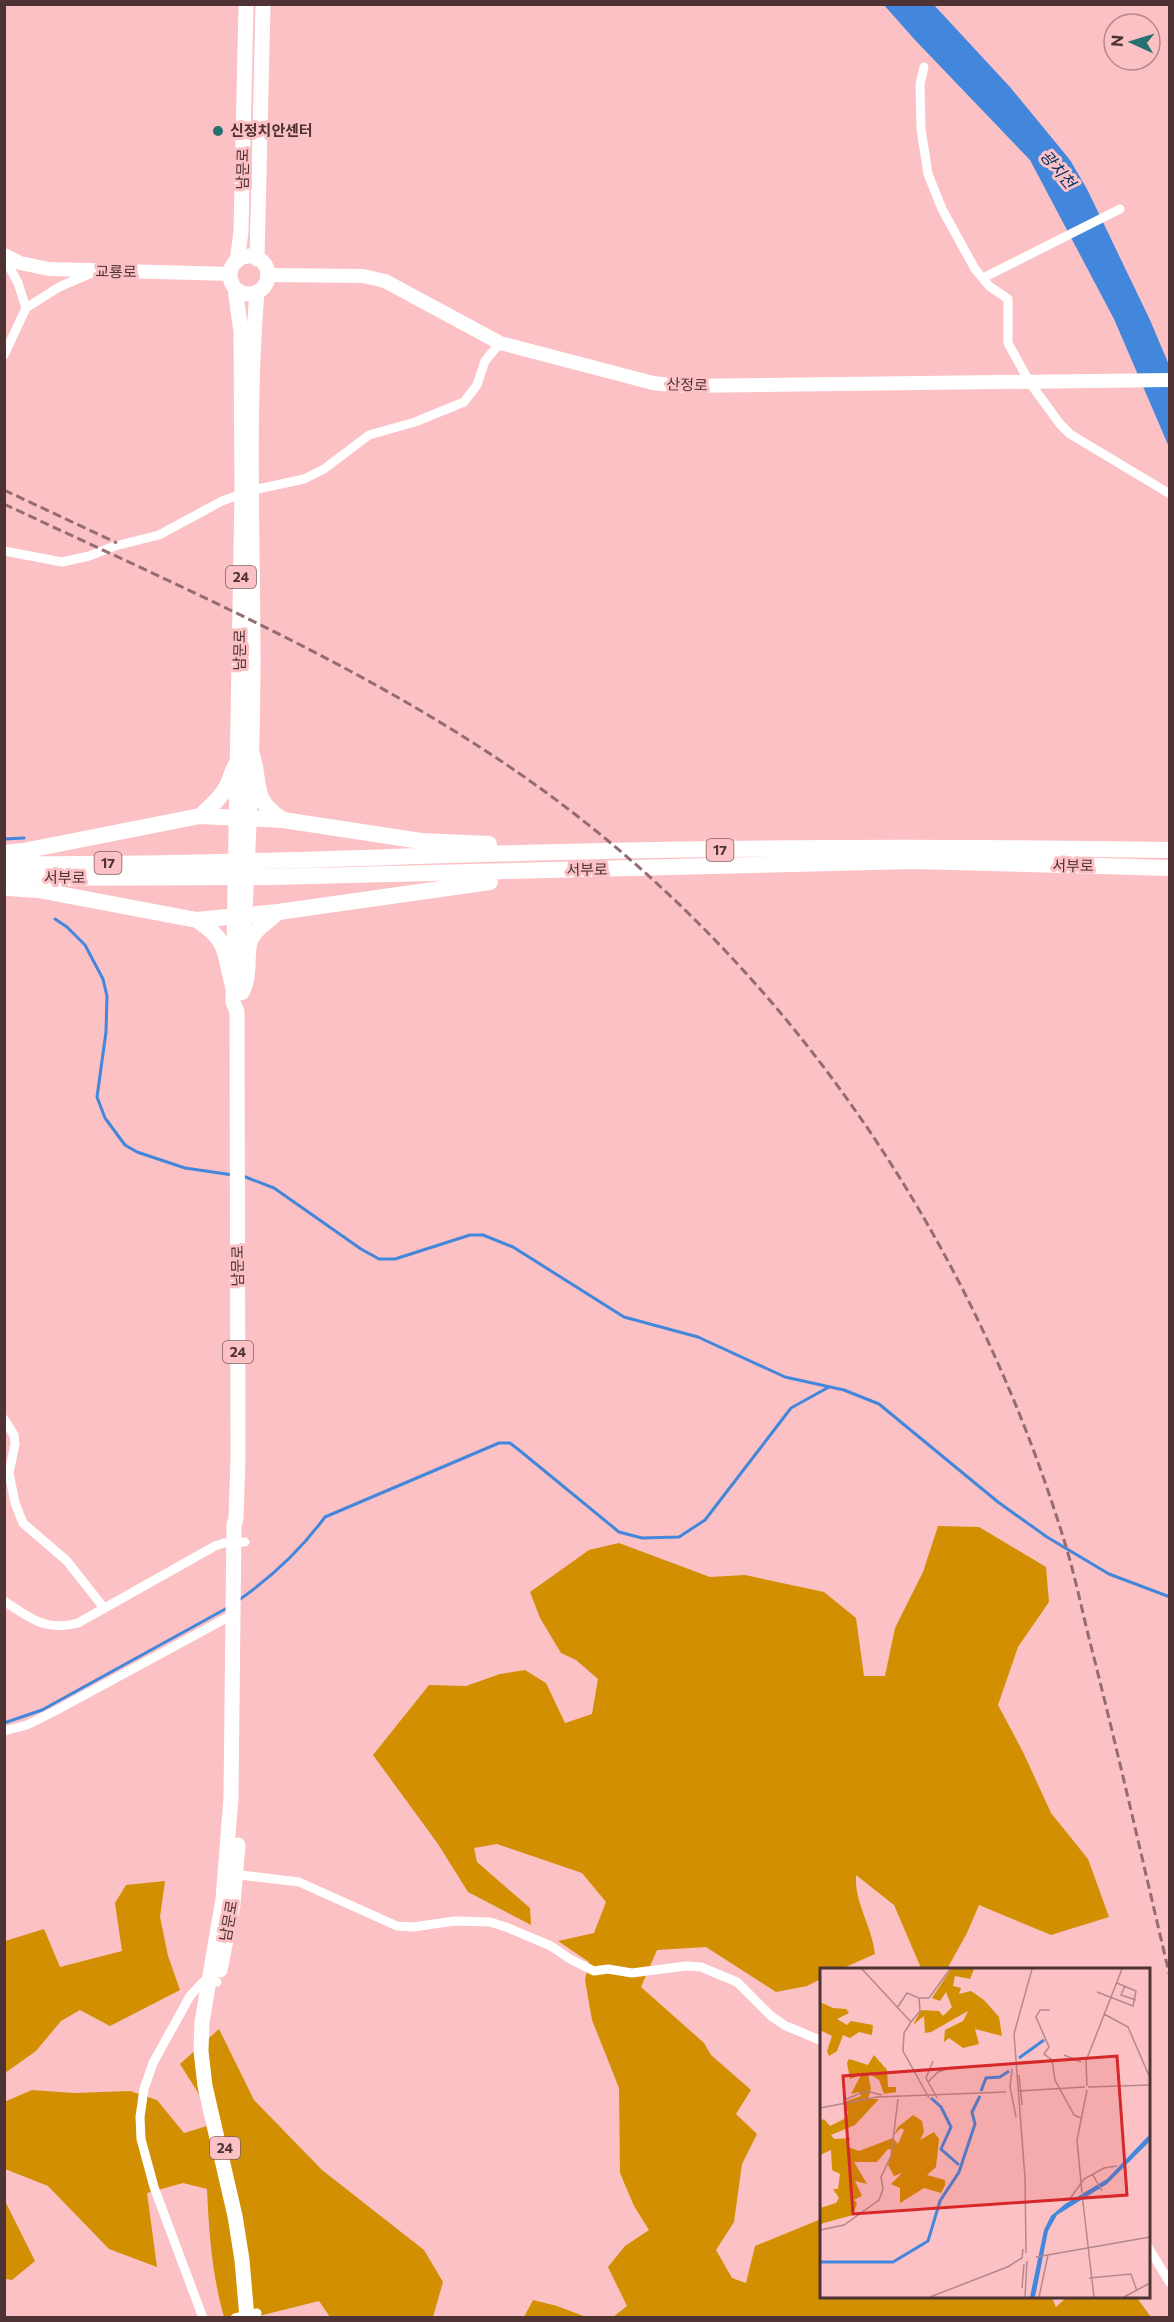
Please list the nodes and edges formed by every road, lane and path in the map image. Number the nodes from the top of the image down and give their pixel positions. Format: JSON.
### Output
{"nodes":[{"id":1,"x":246,"y":4,"type":"edge"},
{"id":2,"x":262,"y":4,"type":"edge"},
{"id":3,"x":924,"y":67,"type":"dead end"},
{"id":4,"x":250,"y":154,"type":"junction"},
{"id":5,"x":1117,"y":211,"type":"dead end"},
{"id":6,"x":4,"y":256,"type":"edge"},
{"id":7,"x":257,"y":259,"type":"junction"},
{"id":8,"x":95,"y":272,"type":"junction"},
{"id":9,"x":234,"y":274,"type":"junction"},
{"id":10,"x":267,"y":275,"type":"junction"},
{"id":11,"x":983,"y":279,"type":"junction"},
{"id":12,"x":257,"y":292,"type":"junction"},
{"id":13,"x":26,"y":308,"type":"junction"},
{"id":14,"x":500,"y":343,"type":"junction"},
{"id":15,"x":4,"y":355,"type":"edge"},
{"id":16,"x":1170,"y":380,"type":"edge"},
{"id":17,"x":1030,"y":383,"type":"junction"},
{"id":18,"x":247,"y":492,"type":"junction"},
{"id":19,"x":1170,"y":494,"type":"edge"},
{"id":20,"x":4,"y":551,"type":"edge"},
{"id":21,"x":244,"y":759,"type":"junction"},
{"id":22,"x":200,"y":816,"type":"junction"},
{"id":23,"x":242,"y":817,"type":"junction"},
{"id":24,"x":283,"y":819,"type":"junction"},
{"id":25,"x":1170,"y":850,"type":"edge"},
{"id":26,"x":604,"y":851,"type":"junction"},
{"id":27,"x":4,"y":853,"type":"edge"},
{"id":28,"x":4,"y":864,"type":"edge"},
{"id":29,"x":1170,"y":868,"type":"edge"},
{"id":30,"x":606,"y":869,"type":"junction"},
{"id":31,"x":210,"y":870,"type":"junction"},
{"id":32,"x":4,"y":878,"type":"edge"},
{"id":33,"x":4,"y":887,"type":"edge"},
{"id":34,"x":278,"y":912,"type":"junction"},
{"id":35,"x":239,"y":915,"type":"junction"},
{"id":36,"x":197,"y":920,"type":"junction"},
{"id":37,"x":238,"y":990,"type":"junction"},
{"id":38,"x":4,"y":1419,"type":"edge"},
{"id":39,"x":239,"y":1542,"type":"junction"},
{"id":40,"x":4,"y":1601,"type":"edge"},
{"id":41,"x":236,"y":1604,"type":"junction"},
{"id":42,"x":104,"y":1608,"type":"junction"},
{"id":43,"x":4,"y":1731,"type":"edge"},
{"id":44,"x":231,"y":1874,"type":"junction"},
{"id":45,"x":212,"y":1982,"type":"junction"},
{"id":46,"x":820,"y":2041,"type":"edge"},
{"id":47,"x":1150,"y":2249,"type":"edge"},
{"id":48,"x":1170,"y":2283,"type":"edge"},
{"id":49,"x":249,"y":2316,"type":"edge"},
{"id":50,"x":203,"y":2318,"type":"edge"}],
"edges":[{"from":1,"to":4,"type":"main road","name":"남문로","number":"24"},
{"from":2,"to":4,"type":"main road","name":"남문로","number":"24"},
{"from":3,"to":11,"type":"street"},
{"from":4,"to":7,"type":"main road","name":"남문로","number":"24"},
{"from":4,"to":9,"type":"main road","name":"남문로","number":"24"},
{"from":5,"to":11,"type":"street"},
{"from":6,"to":8,"type":"street","name":"교룡로"},
{"from":6,"to":13,"type":"street"},
{"from":7,"to":9,"type":"main road"},
{"from":7,"to":10,"type":"main road"},
{"from":8,"to":9,"type":"street","name":"교룡로"},
{"from":8,"to":13,"type":"street"},
{"from":9,"to":12,"type":"main road"},
{"from":9,"to":18,"type":"main road","name":"남문로","number":"24"},
{"from":10,"to":12,"type":"main road","name":"남문로","number":"24"},
{"from":10,"to":14,"type":"street","name":"산정로"},
{"from":11,"to":17,"type":"street"},
{"from":12,"to":18,"type":"main road","name":"남문로","number":"24"},
{"from":13,"to":15,"type":"street"},
{"from":14,"to":17,"type":"street","name":"산정로"},
{"from":14,"to":18,"type":"street"},
{"from":16,"to":17,"type":"street","name":"산정로"},
{"from":17,"to":19,"type":"street"},
{"from":18,"to":20,"type":"street"},
{"from":18,"to":21,"type":"main road","name":"남문로","number":"24"},
{"from":21,"to":22,"type":"highway"},
{"from":21,"to":23,"type":"main road","name":"남문로","number":"24"},
{"from":21,"to":24,"type":"highway"},
{"from":22,"to":23,"type":"highway"},
{"from":22,"to":27,"type":"highway"},
{"from":23,"to":24,"type":"highway"},
{"from":23,"to":35,"type":"main road","name":"남문로","number":"24"},
{"from":24,"to":26,"type":"highway"},
{"from":25,"to":26,"type":"highway","name":"서부로","number":"17"},
{"from":26,"to":31,"type":"highway","name":"서부로","number":"17"},
{"from":28,"to":31,"type":"highway","name":"서부로","number":"17"},
{"from":29,"to":30,"type":"highway","name":"서부로","number":"17"},
{"from":30,"to":31,"type":"highway","name":"서부로","number":"17"},
{"from":30,"to":34,"type":"highway"},
{"from":31,"to":32,"type":"highway","name":"서부로","number":"17"},
{"from":33,"to":36,"type":"highway"},
{"from":34,"to":35,"type":"highway"},
{"from":34,"to":37,"type":"highway"},
{"from":35,"to":36,"type":"highway"},
{"from":35,"to":37,"type":"main road","name":"남문로","number":"24"},
{"from":36,"to":37,"type":"highway"},
{"from":37,"to":39,"type":"main road","name":"남문로","number":"24"},
{"from":38,"to":42,"type":"street"},
{"from":39,"to":41,"type":"main road","name":"남문로","number":"24"},
{"from":39,"to":42,"type":"street"},
{"from":40,"to":42,"type":"street"},
{"from":41,"to":43,"type":"street"},
{"from":41,"to":44,"type":"main road","name":"남문로","number":"24"},
{"from":44,"to":45,"type":"main road","name":"남문로","number":"24"},
{"from":44,"to":46,"type":"street"},
{"from":45,"to":49,"type":"main road","name":"남문로","number":"24"},
{"from":45,"to":50,"type":"street"},
{"from":47,"to":48,"type":"street"}]}
